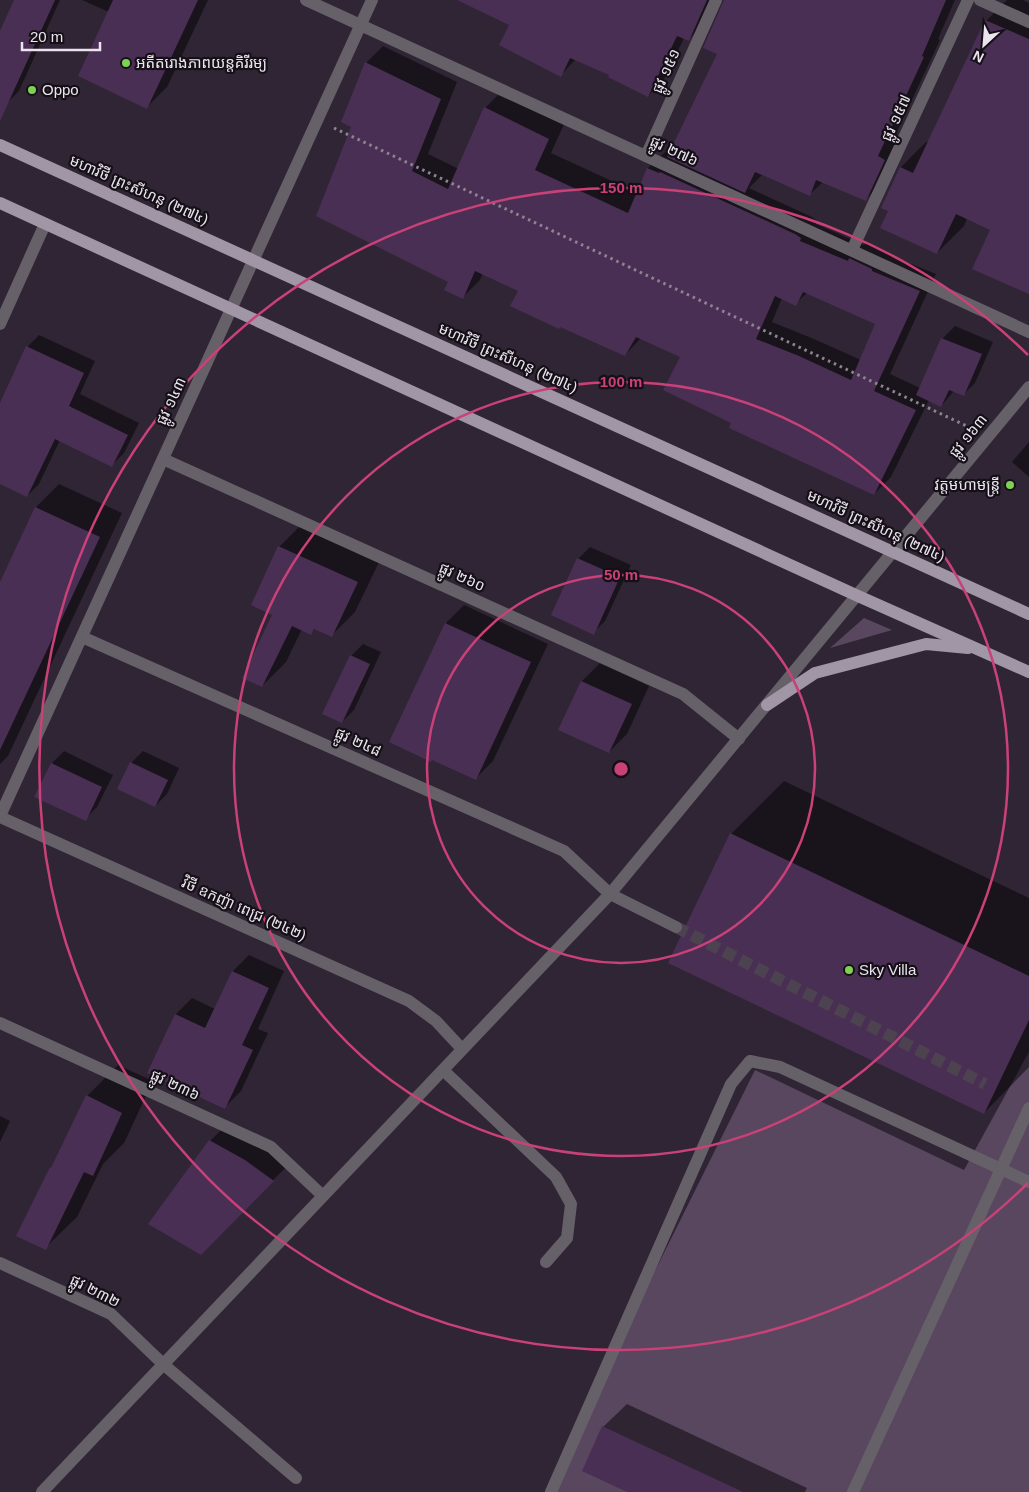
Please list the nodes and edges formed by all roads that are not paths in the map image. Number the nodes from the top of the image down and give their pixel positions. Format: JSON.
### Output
{"nodes":[{"id":1,"x":306,"y":0,"type":"edge"},
{"id":2,"x":372,"y":0,"type":"edge"},
{"id":3,"x":716,"y":0,"type":"edge"},
{"id":4,"x":968,"y":0,"type":"edge"},
{"id":5,"x":980,"y":0,"type":"edge"},
{"id":6,"x":1029,"y":22,"type":"edge"},
{"id":7,"x":361,"y":25,"type":"junction"},
{"id":8,"x":0,"y":145,"type":"edge"},
{"id":9,"x":646,"y":156,"type":"junction"},
{"id":10,"x":0,"y":203,"type":"edge"},
{"id":11,"x":46,"y":224,"type":"junction"},
{"id":12,"x":852,"y":250,"type":"junction"},
{"id":13,"x":254,"y":260,"type":"junction"},
{"id":14,"x":232,"y":308,"type":"junction"},
{"id":15,"x":0,"y":324,"type":"edge"},
{"id":16,"x":1029,"y":332,"type":"edge"},
{"id":17,"x":1029,"y":388,"type":"edge"},
{"id":18,"x":163,"y":459,"type":"junction"},
{"id":19,"x":894,"y":552,"type":"junction"},
{"id":20,"x":858,"y":596,"type":"junction"},
{"id":21,"x":1029,"y":614,"type":"edge"},
{"id":22,"x":82,"y":637,"type":"junction"},
{"id":23,"x":979,"y":649,"type":"junction"},
{"id":24,"x":1029,"y":672,"type":"edge"},
{"id":25,"x":767,"y":705,"type":"junction"},
{"id":26,"x":739,"y":739,"type":"junction"},
{"id":27,"x":0,"y":816,"type":"edge"},
{"id":28,"x":610,"y":894,"type":"junction"},
{"id":29,"x":676,"y":927,"type":"tunnel mouth"},
{"id":30,"x":0,"y":1023,"type":"edge"},
{"id":31,"x":462,"y":1049,"type":"junction"},
{"id":32,"x":443,"y":1070,"type":"junction"},
{"id":33,"x":1029,"y":1108,"type":"edge"},
{"id":34,"x":1001,"y":1169,"type":"junction"},
{"id":35,"x":1029,"y":1182,"type":"edge"},
{"id":36,"x":323,"y":1196,"type":"junction"},
{"id":37,"x":546,"y":1262,"type":"dead end"},
{"id":38,"x":0,"y":1263,"type":"edge"},
{"id":39,"x":163,"y":1364,"type":"junction"},
{"id":40,"x":296,"y":1478,"type":"dead end"},
{"id":41,"x":42,"y":1492,"type":"edge"},
{"id":42,"x":551,"y":1492,"type":"edge"},
{"id":43,"x":853,"y":1492,"type":"edge"}],
"edges":[{"from":1,"to":7,"type":"street","name":"ផ្លូវ ២៧៦"},
{"from":2,"to":7,"type":"street","name":"ផ្លូវ ១៤៣"},
{"from":3,"to":9,"type":"street","name":"ផ្លូវ ១៥១"},
{"from":4,"to":12,"type":"street","name":"ផ្លូវ ១៥៧"},
{"from":5,"to":6,"type":"street"},
{"from":7,"to":9,"type":"street","name":"ផ្លូវ ២៧៦"},
{"from":7,"to":13,"type":"street","name":"ផ្លូវ ១៤៣"},
{"from":8,"to":13,"type":"main road","name":"មហាវិថី ព្រះសីហនុ (២៧៤)"},
{"from":9,"to":12,"type":"street","name":"ផ្លូវ ២៧៦"},
{"from":10,"to":11,"type":"main road"},
{"from":11,"to":14,"type":"main road"},
{"from":11,"to":15,"type":"street"},
{"from":12,"to":16,"type":"street","name":"ផ្លូវ ២៧៦"},
{"from":13,"to":14,"type":"street","name":"ផ្លូវ ១៤៣"},
{"from":13,"to":19,"type":"main road","name":"មហាវិថី ព្រះសីហនុ (២៧៤)"},
{"from":14,"to":18,"type":"street","name":"ផ្លូវ ១៤៣"},
{"from":14,"to":20,"type":"main road"},
{"from":17,"to":19,"type":"street","name":"ផ្លូវ ១៦៣"},
{"from":18,"to":22,"type":"street","name":"ផ្លូវ ១៤៣"},
{"from":18,"to":26,"type":"street","name":"ផ្លូវ ២៦០"},
{"from":19,"to":20,"type":"street","name":"ផ្លូវ ១៦៣"},
{"from":19,"to":21,"type":"main road","name":"មហាវិថី ព្រះសីហនុ (២៧៤)"},
{"from":20,"to":23,"type":"main road"},
{"from":20,"to":25,"type":"street","name":"ផ្លូវ ១៦៣"},
{"from":22,"to":27,"type":"street","name":"ផ្លូវ ១៤៣"},
{"from":22,"to":28,"type":"street","name":"ផ្លូវ ២៤៨"},
{"from":23,"to":24,"type":"main road"},
{"from":23,"to":25,"type":"main road"},
{"from":25,"to":26,"type":"street","name":"ផ្លូវ ១៦៣"},
{"from":26,"to":28,"type":"street","name":"ផ្លូវ ១៦៣"},
{"from":27,"to":31,"type":"street","name":"វិថី ឧកញ៉ា ពេជ្រ (២៤២)"},
{"from":28,"to":29,"type":"street","name":"ផ្លូវ ២៤៨"},
{"from":28,"to":31,"type":"street","name":"ផ្លូវ ១៦៣"},
{"from":30,"to":36,"type":"street","name":"ផ្លូវ ២៣៦"},
{"from":31,"to":32,"type":"street","name":"ផ្លូវ ១៦៣"},
{"from":32,"to":36,"type":"street","name":"ផ្លូវ ១៦៣"},
{"from":32,"to":37,"type":"street"},
{"from":33,"to":34,"type":"street"},
{"from":34,"to":35,"type":"street"},
{"from":34,"to":42,"type":"street"},
{"from":34,"to":43,"type":"street"},
{"from":36,"to":39,"type":"street","name":"ផ្លូវ ១៦៣"},
{"from":38,"to":39,"type":"street","name":"ផ្លូវ ២៣២"},
{"from":39,"to":40,"type":"street","name":"ផ្លូវ ២៣២"},
{"from":39,"to":41,"type":"street","name":"ផ្លូវ ១៦៣"}]}
